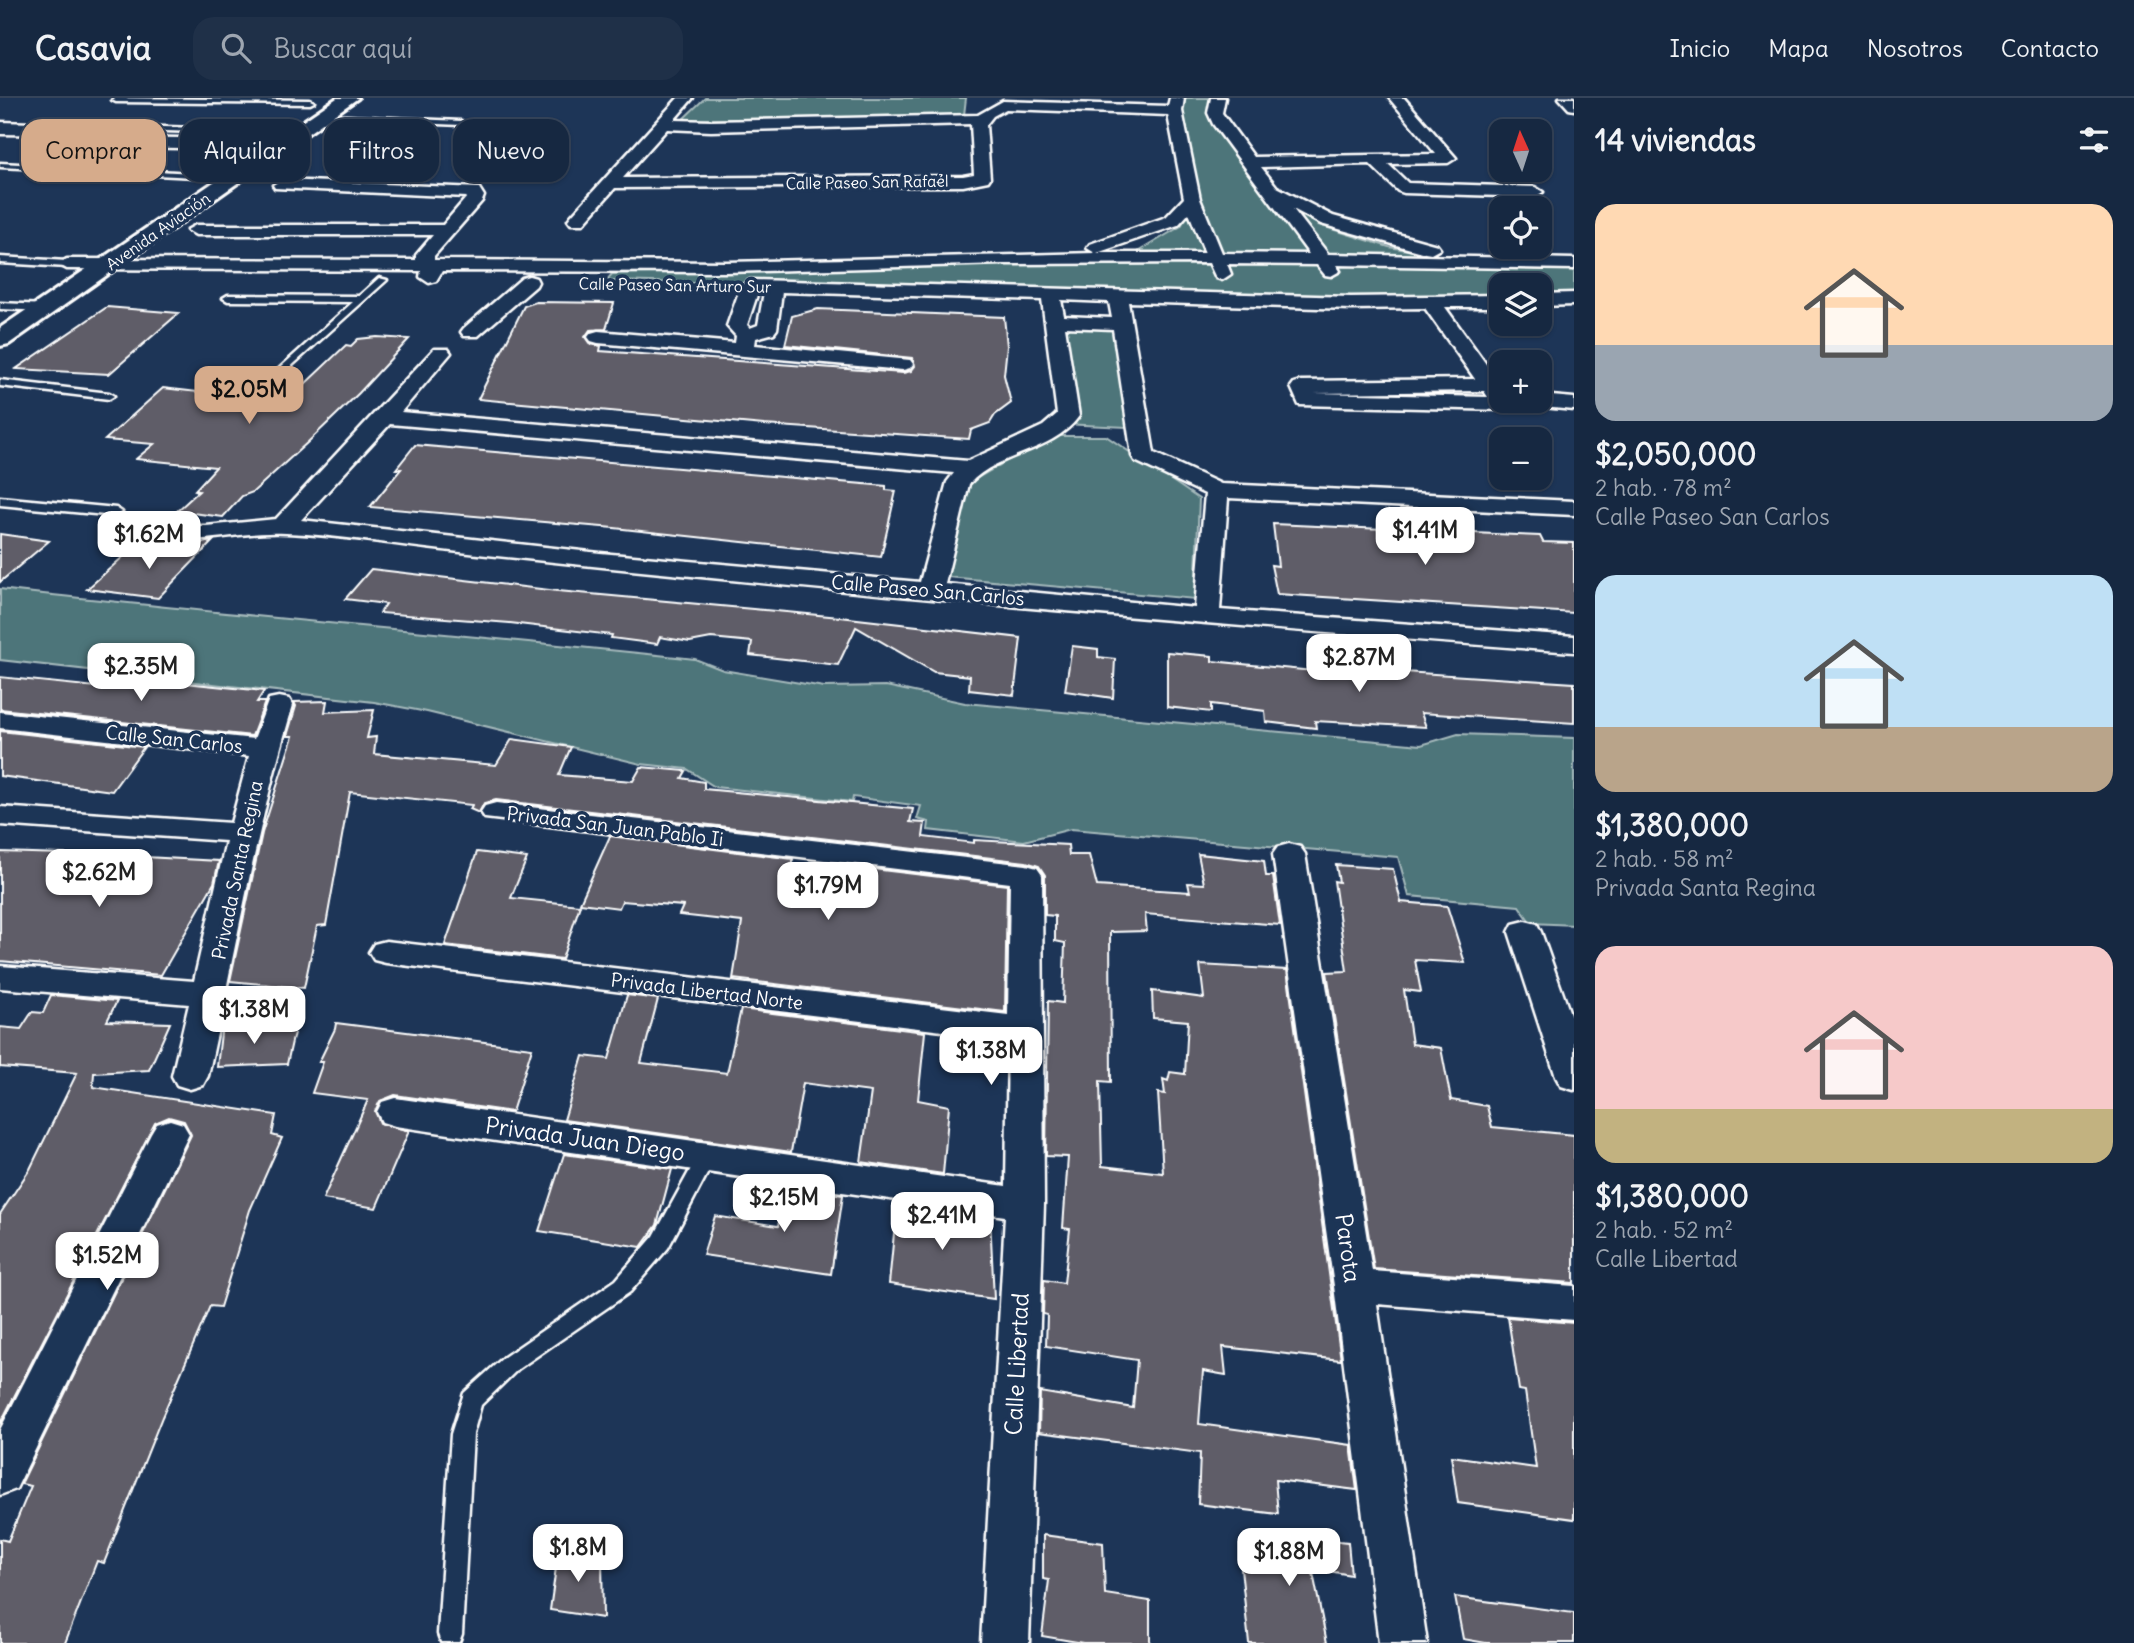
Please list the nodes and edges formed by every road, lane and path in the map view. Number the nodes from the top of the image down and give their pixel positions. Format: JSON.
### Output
{"nodes":[{"id":1,"x":349,"y":98,"type":"edge"},
{"id":2,"x":687,"y":98,"type":"edge"},
{"id":3,"x":1218,"y":98,"type":"edge"},
{"id":4,"x":1395,"y":98,"type":"edge"},
{"id":5,"x":1566,"y":98,"type":"edge"},
{"id":6,"x":116,"y":100,"type":"dead end"},
{"id":7,"x":1120,"y":103,"type":"edge"},
{"id":8,"x":316,"y":106,"type":"edge"},
{"id":9,"x":1574,"y":106,"type":"edge"},
{"id":10,"x":1176,"y":108,"type":"edge"},
{"id":11,"x":1217,"y":118,"type":"junction"},
{"id":12,"x":290,"y":119,"type":"edge"},
{"id":13,"x":301,"y":119,"type":"edge"},
{"id":14,"x":982,"y":119,"type":"junction"},
{"id":15,"x":453,"y":122,"type":"edge"},
{"id":16,"x":661,"y":124,"type":"junction"},
{"id":17,"x":0,"y":126,"type":"edge"},
{"id":18,"x":180,"y":130,"type":"edge"},
{"id":19,"x":180,"y":143,"type":"edge"},
{"id":20,"x":1376,"y":162,"type":"junction"},
{"id":21,"x":0,"y":165,"type":"edge"},
{"id":22,"x":1254,"y":166,"type":"junction"},
{"id":23,"x":180,"y":174,"type":"edge"},
{"id":24,"x":188,"y":182,"type":"edge"},
{"id":25,"x":227,"y":182,"type":"edge"},
{"id":26,"x":609,"y":183,"type":"junction"},
{"id":27,"x":281,"y":186,"type":"dead end"},
{"id":28,"x":463,"y":191,"type":"junction"},
{"id":29,"x":1272,"y":191,"type":"junction"},
{"id":30,"x":1535,"y":192,"type":"dead end"},
{"id":31,"x":165,"y":197,"type":"dead end"},
{"id":32,"x":1192,"y":199,"type":"junction"},
{"id":33,"x":576,"y":220,"type":"dead end"},
{"id":34,"x":196,"y":230,"type":"dead end"},
{"id":35,"x":427,"y":230,"type":"junction"},
{"id":36,"x":447,"y":230,"type":"junction"},
{"id":37,"x":100,"y":242,"type":"dead end"},
{"id":38,"x":1044,"y":258,"type":"junction"},
{"id":39,"x":1215,"y":258,"type":"junction"},
{"id":40,"x":1322,"y":258,"type":"junction"},
{"id":41,"x":0,"y":260,"type":"edge"},
{"id":42,"x":114,"y":262,"type":"junction"},
{"id":43,"x":1540,"y":263,"type":"junction"},
{"id":44,"x":67,"y":264,"type":"junction"},
{"id":45,"x":1574,"y":264,"type":"edge"},
{"id":46,"x":620,"y":268,"type":"junction"},
{"id":47,"x":216,"y":271,"type":"junction"},
{"id":48,"x":387,"y":273,"type":"junction"},
{"id":49,"x":424,"y":273,"type":"junction"},
{"id":50,"x":93,"y":277,"type":"junction"},
{"id":51,"x":529,"y":282,"type":"junction"},
{"id":52,"x":595,"y":283,"type":"junction"},
{"id":53,"x":750,"y":286,"type":"junction"},
{"id":54,"x":774,"y":287,"type":"junction"},
{"id":55,"x":1051,"y":295,"type":"junction"},
{"id":56,"x":1118,"y":297,"type":"junction"},
{"id":57,"x":228,"y":298,"type":"dead end"},
{"id":58,"x":359,"y":299,"type":"junction"},
{"id":59,"x":1574,"y":299,"type":"edge"},
{"id":60,"x":1257,"y":300,"type":"junction"},
{"id":61,"x":1552,"y":300,"type":"edge"},
{"id":62,"x":1456,"y":301,"type":"junction"},
{"id":63,"x":1489,"y":301,"type":"edge"},
{"id":64,"x":1317,"y":302,"type":"junction"},
{"id":65,"x":1431,"y":302,"type":"junction"},
{"id":66,"x":1,"y":307,"type":"edge"},
{"id":67,"x":46,"y":308,"type":"junction"},
{"id":68,"x":1054,"y":321,"type":"junction"},
{"id":69,"x":1470,"y":321,"type":"dead end"},
{"id":70,"x":1123,"y":324,"type":"junction"},
{"id":71,"x":471,"y":332,"type":"dead end"},
{"id":72,"x":598,"y":337,"type":"dead end"},
{"id":73,"x":0,"y":340,"type":"edge"},
{"id":74,"x":746,"y":342,"type":"junction"},
{"id":75,"x":441,"y":353,"type":"dead end"},
{"id":76,"x":1489,"y":363,"type":"edge"},
{"id":77,"x":903,"y":364,"type":"dead end"},
{"id":78,"x":1497,"y":371,"type":"edge"},
{"id":79,"x":275,"y":377,"type":"dead end"},
{"id":80,"x":0,"y":383,"type":"edge"},
{"id":81,"x":109,"y":396,"type":"dead end"},
{"id":82,"x":1552,"y":403,"type":"edge"},
{"id":83,"x":1574,"y":404,"type":"edge"},
{"id":84,"x":385,"y":417,"type":"junction"},
{"id":85,"x":971,"y":468,"type":"junction"},
{"id":86,"x":1217,"y":491,"type":"junction"},
{"id":87,"x":0,"y":501,"type":"edge"},
{"id":88,"x":1574,"y":508,"type":"edge"},
{"id":89,"x":116,"y":512,"type":"dead end"},
{"id":90,"x":283,"y":525,"type":"junction"},
{"id":91,"x":159,"y":531,"type":"dead end"},
{"id":92,"x":931,"y":590,"type":"junction"},
{"id":93,"x":1207,"y":616,"type":"junction"},
{"id":94,"x":1574,"y":644,"type":"edge"},
{"id":95,"x":279,"y":705,"type":"dead end"},
{"id":96,"x":0,"y":720,"type":"edge"},
{"id":97,"x":264,"y":749,"type":"junction"},
{"id":98,"x":496,"y":812,"type":"dead end"},
{"id":99,"x":0,"y":816,"type":"edge"},
{"id":100,"x":244,"y":833,"type":"junction"},
{"id":101,"x":1289,"y":854,"type":"dead end"},
{"id":102,"x":1026,"y":875,"type":"joint"},
{"id":103,"x":1525,"y":932,"type":"dead end"},
{"id":104,"x":386,"y":952,"type":"dead end"},
{"id":105,"x":0,"y":977,"type":"edge"},
{"id":106,"x":210,"y":994,"type":"junction"},
{"id":107,"x":1027,"y":1029,"type":"junction"},
{"id":108,"x":190,"y":1076,"type":"dead end"},
{"id":109,"x":1574,"y":1077,"type":"edge"},
{"id":110,"x":395,"y":1112,"type":"dead end"},
{"id":111,"x":170,"y":1134,"type":"dead end"},
{"id":112,"x":707,"y":1157,"type":"junction"},
{"id":113,"x":1025,"y":1204,"type":"junction"},
{"id":114,"x":1354,"y":1286,"type":"junction"},
{"id":115,"x":1574,"y":1303,"type":"edge"},
{"id":116,"x":0,"y":1475,"type":"edge"},
{"id":117,"x":450,"y":1634,"type":"dead end"},
{"id":118,"x":1005,"y":1643,"type":"edge"},
{"id":119,"x":1403,"y":1643,"type":"edge"}],
"edges":[{"from":1,"to":8,"type":"main road","name":"Avenida Aviación"},
{"from":2,"to":16,"type":"street"},
{"from":3,"to":11,"type":"street"},
{"from":4,"to":20,"type":"street"},
{"from":5,"to":9,"type":"street"},
{"from":6,"to":8,"type":"lane"},
{"from":7,"to":10,"type":"street"},
{"from":7,"to":14,"type":"street"},
{"from":8,"to":12,"type":"main road","name":"Avenida Aviación"},
{"from":8,"to":13,"type":"main road","name":"Avenida Aviación"},
{"from":8,"to":15,"type":"lane"},
{"from":10,"to":11,"type":"street"},
{"from":10,"to":32,"type":"street"},
{"from":11,"to":22,"type":"street"},
{"from":14,"to":16,"type":"street"},
{"from":14,"to":26,"type":"street","name":"Calle Paseo San Rafaél"},
{"from":16,"to":26,"type":"street"},
{"from":17,"to":18,"type":"lane"},
{"from":17,"to":19,"type":"street"},
{"from":20,"to":22,"type":"street"},
{"from":20,"to":30,"type":"street"},
{"from":21,"to":23,"type":"lane"},
{"from":22,"to":29,"type":"street"},
{"from":24,"to":31,"type":"main road","name":"Avenida Aviación"},
{"from":25,"to":42,"type":"main road","name":"Avenida Aviación"},
{"from":26,"to":33,"type":"street"},
{"from":27,"to":28,"type":"street"},
{"from":28,"to":35,"type":"street"},
{"from":28,"to":36,"type":"street"},
{"from":29,"to":40,"type":"street"},
{"from":29,"to":43,"type":"street"},
{"from":32,"to":38,"type":"street"},
{"from":32,"to":39,"type":"street"},
{"from":34,"to":35,"type":"street"},
{"from":35,"to":36,"type":"street"},
{"from":35,"to":48,"type":"street"},
{"from":36,"to":49,"type":"street"},
{"from":37,"to":44,"type":"main road","name":"Avenida Aviación"},
{"from":38,"to":39,"type":"street","name":"Calle Paseo San Arturo Sur"},
{"from":38,"to":46,"type":"street","name":"Calle Paseo San Arturo Sur"},
{"from":39,"to":40,"type":"street","name":"Calle Paseo San Arturo Sur"},
{"from":39,"to":60,"type":"street"},
{"from":40,"to":43,"type":"street","name":"Calle Paseo San Arturo Sur"},
{"from":40,"to":64,"type":"street"},
{"from":41,"to":44,"type":"lane"},
{"from":42,"to":44,"type":"street","name":"Calle Paseo San Arturo Sur"},
{"from":42,"to":47,"type":"street","name":"Calle Paseo San Arturo Sur"},
{"from":42,"to":50,"type":"main road","name":"Avenida Aviación"},
{"from":43,"to":45,"type":"street","name":"Calle Paseo San Arturo Sur"},
{"from":44,"to":66,"type":"main road","name":"Avenida Aviación"},
{"from":46,"to":49,"type":"street","name":"Calle Paseo San Arturo Sur"},
{"from":46,"to":52,"type":"street"},
{"from":47,"to":48,"type":"street","name":"Calle Paseo San Arturo Sur"},
{"from":47,"to":50,"type":"street","name":"Calle Paseo San Arturo Sur"},
{"from":48,"to":49,"type":"street","name":"Calle Paseo San Arturo Sur"},
{"from":48,"to":58,"type":"lane"},
{"from":49,"to":51,"type":"street","name":"Calle Paseo San Arturo Sur"},
{"from":50,"to":67,"type":"main road","name":"Avenida Aviación"},
{"from":51,"to":52,"type":"street","name":"Calle Paseo San Arturo Sur"},
{"from":51,"to":71,"type":"street"},
{"from":52,"to":53,"type":"street","name":"Calle Paseo San Arturo Sur"},
{"from":53,"to":54,"type":"street","name":"Calle Paseo San Arturo Sur"},
{"from":53,"to":74,"type":"street"},
{"from":54,"to":55,"type":"street","name":"Calle Paseo San Arturo Sur"},
{"from":54,"to":74,"type":"street"},
{"from":55,"to":56,"type":"street","name":"Calle Paseo San Arturo Sur"},
{"from":55,"to":68,"type":"street"},
{"from":56,"to":60,"type":"street","name":"Calle Paseo San Arturo Sur"},
{"from":56,"to":70,"type":"street"},
{"from":57,"to":58,"type":"lane"},
{"from":58,"to":79,"type":"lane"},
{"from":59,"to":61,"type":"street"},
{"from":60,"to":64,"type":"street","name":"Calle Paseo San Arturo Sur"},
{"from":62,"to":63,"type":"street","name":"Calle Paseo San Arturo Sur"},
{"from":62,"to":65,"type":"street","name":"Calle Paseo San Arturo Sur"},
{"from":62,"to":69,"type":"street"},
{"from":64,"to":65,"type":"street","name":"Calle Paseo San Arturo Sur"},
{"from":65,"to":76,"type":"street"},
{"from":66,"to":67,"type":"lane"},
{"from":67,"to":73,"type":"main road","name":"Avenida Aviación"},
{"from":68,"to":70,"type":"street"},
{"from":68,"to":85,"type":"street"},
{"from":70,"to":86,"type":"street"},
{"from":72,"to":74,"type":"street"},
{"from":74,"to":77,"type":"street"},
{"from":75,"to":84,"type":"street"},
{"from":78,"to":78,"type":"street"},
{"from":80,"to":81,"type":"lane"},
{"from":82,"to":83,"type":"street"},
{"from":84,"to":85,"type":"street"},
{"from":84,"to":90,"type":"street"},
{"from":85,"to":92,"type":"street"},
{"from":86,"to":88,"type":"street"},
{"from":86,"to":93,"type":"street"},
{"from":87,"to":89,"type":"lane"},
{"from":90,"to":91,"type":"street","name":"Calle Paseo San Carlos"},
{"from":90,"to":92,"type":"street","name":"Calle Paseo San Carlos"},
{"from":92,"to":93,"type":"street","name":"Calle Paseo San Carlos"},
{"from":93,"to":94,"type":"street","name":"Calle Paseo San Carlos"},
{"from":95,"to":97,"type":"street","name":"Privada Santa Regina"},
{"from":96,"to":97,"type":"street","name":"Calle San Carlos"},
{"from":97,"to":100,"type":"street","name":"Privada Santa Regina"},
{"from":98,"to":102,"type":"street","name":"Privada San Juan Pablo Ii"},
{"from":99,"to":100,"type":"street"},
{"from":100,"to":106,"type":"street","name":"Privada Santa Regina"},
{"from":101,"to":114,"type":"street","name":"Parota"},
{"from":102,"to":107,"type":"street","name":"Calle Libertad"},
{"from":103,"to":109,"type":"street"},
{"from":104,"to":107,"type":"street","name":"Privada Libertad Norte"},
{"from":105,"to":106,"type":"street"},
{"from":106,"to":108,"type":"street","name":"Privada Santa Regina"},
{"from":107,"to":113,"type":"street","name":"Calle Libertad"},
{"from":110,"to":112,"type":"street","name":"Privada Juan Diego"},
{"from":111,"to":116,"type":"street"},
{"from":112,"to":113,"type":"street","name":"Privada Juan Diego"},
{"from":112,"to":117,"type":"lane"},
{"from":113,"to":118,"type":"street","name":"Calle Libertad"},
{"from":114,"to":115,"type":"street"},
{"from":114,"to":119,"type":"street","name":"Parota"}]}
